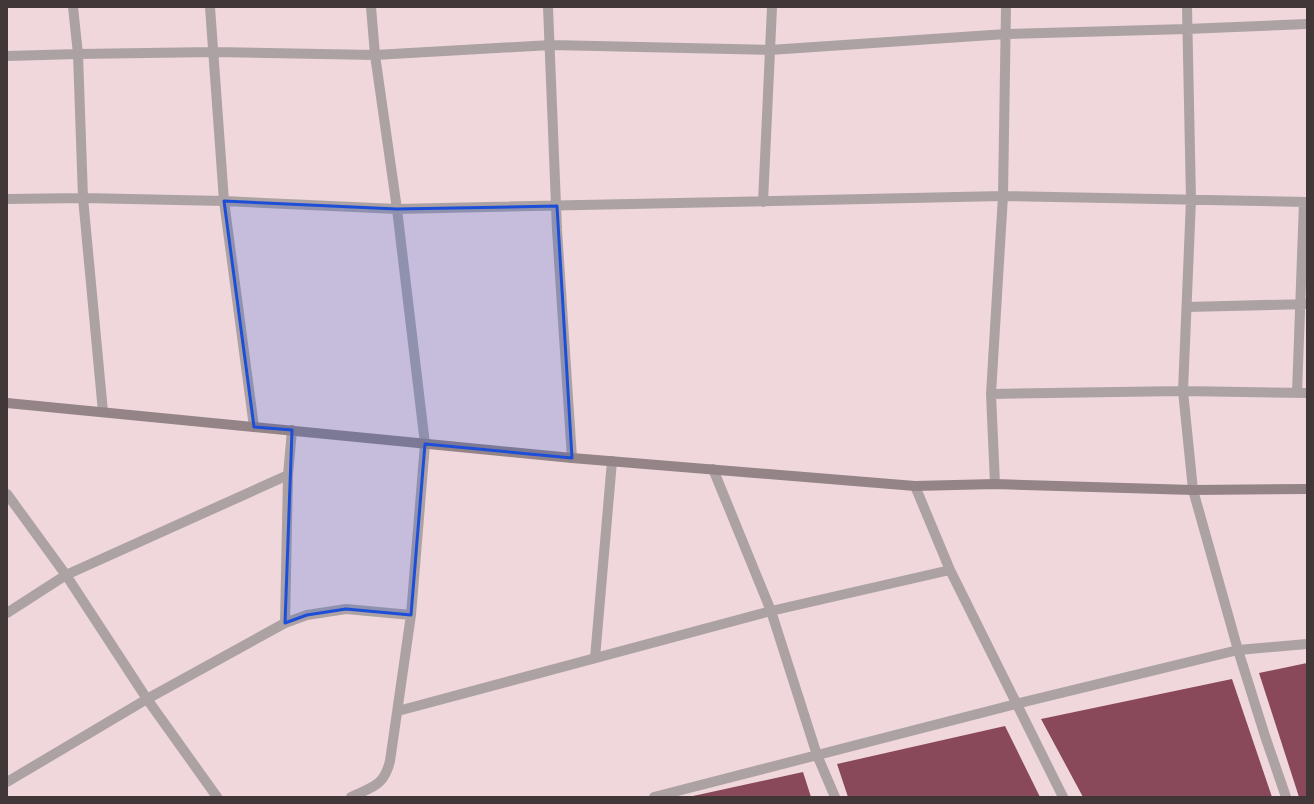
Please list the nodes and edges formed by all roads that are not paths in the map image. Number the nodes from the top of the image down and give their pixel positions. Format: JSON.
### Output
{"nodes":[{"id":1,"x":73,"y":7,"type":"edge"},
{"id":2,"x":210,"y":7,"type":"edge"},
{"id":3,"x":370,"y":7,"type":"edge"},
{"id":4,"x":548,"y":7,"type":"edge"},
{"id":5,"x":772,"y":7,"type":"edge"},
{"id":6,"x":1006,"y":7,"type":"edge"},
{"id":7,"x":1186,"y":7,"type":"edge"},
{"id":8,"x":1307,"y":24,"type":"edge"},
{"id":9,"x":1186,"y":29,"type":"junction"},
{"id":10,"x":1006,"y":34,"type":"junction"},
{"id":11,"x":550,"y":45,"type":"junction"},
{"id":12,"x":770,"y":50,"type":"junction"},
{"id":13,"x":214,"y":52,"type":"junction"},
{"id":14,"x":78,"y":54,"type":"junction"},
{"id":15,"x":375,"y":55,"type":"junction"},
{"id":16,"x":7,"y":56,"type":"edge"},
{"id":17,"x":1003,"y":196,"type":"junction"},
{"id":18,"x":83,"y":198,"type":"junction"},
{"id":19,"x":7,"y":199,"type":"edge"},
{"id":20,"x":1191,"y":200,"type":"junction"},
{"id":21,"x":224,"y":201,"type":"junction"},
{"id":22,"x":763,"y":202,"type":"junction"},
{"id":23,"x":1305,"y":202,"type":"edge"},
{"id":24,"x":557,"y":206,"type":"junction"},
{"id":25,"x":397,"y":210,"type":"junction"},
{"id":26,"x":1304,"y":304,"type":"edge"},
{"id":27,"x":1186,"y":307,"type":"junction"},
{"id":28,"x":1183,"y":391,"type":"junction"},
{"id":29,"x":1302,"y":393,"type":"edge"},
{"id":30,"x":991,"y":394,"type":"junction"},
{"id":31,"x":7,"y":403,"type":"edge"},
{"id":32,"x":103,"y":412,"type":"junction"},
{"id":33,"x":254,"y":427,"type":"junction"},
{"id":34,"x":292,"y":430,"type":"junction"},
{"id":35,"x":425,"y":444,"type":"junction"},
{"id":36,"x":572,"y":458,"type":"junction"},
{"id":37,"x":612,"y":461,"type":"junction"},
{"id":38,"x":713,"y":469,"type":"junction"},
{"id":39,"x":288,"y":475,"type":"junction"},
{"id":40,"x":995,"y":484,"type":"junction"},
{"id":41,"x":914,"y":486,"type":"junction"},
{"id":42,"x":1307,"y":489,"type":"edge"},
{"id":43,"x":1193,"y":490,"type":"junction"},
{"id":44,"x":7,"y":494,"type":"edge"},
{"id":45,"x":950,"y":570,"type":"junction"},
{"id":46,"x":66,"y":575,"type":"junction"},
{"id":47,"x":771,"y":611,"type":"junction"},
{"id":48,"x":7,"y":613,"type":"edge"},
{"id":49,"x":411,"y":615,"type":"junction"},
{"id":50,"x":285,"y":623,"type":"junction"},
{"id":51,"x":1307,"y":644,"type":"edge"},
{"id":52,"x":1238,"y":650,"type":"junction"},
{"id":53,"x":595,"y":658,"type":"junction"},
{"id":54,"x":147,"y":698,"type":"junction"},
{"id":55,"x":1016,"y":704,"type":"junction"},
{"id":56,"x":398,"y":712,"type":"junction"},
{"id":57,"x":817,"y":755,"type":"junction"},
{"id":58,"x":7,"y":782,"type":"edge"},
{"id":59,"x":217,"y":797,"type":"edge"},
{"id":60,"x":351,"y":797,"type":"edge"},
{"id":61,"x":654,"y":797,"type":"edge"},
{"id":62,"x":835,"y":797,"type":"edge"},
{"id":63,"x":1062,"y":797,"type":"edge"},
{"id":64,"x":1286,"y":797,"type":"edge"}],
"edges":[{"from":1,"to":14,"type":"street"},
{"from":2,"to":13,"type":"street"},
{"from":3,"to":15,"type":"street"},
{"from":4,"to":11,"type":"street"},
{"from":5,"to":12,"type":"street"},
{"from":6,"to":10,"type":"street"},
{"from":7,"to":9,"type":"street"},
{"from":8,"to":9,"type":"street"},
{"from":9,"to":10,"type":"street"},
{"from":9,"to":20,"type":"street"},
{"from":10,"to":12,"type":"street"},
{"from":10,"to":17,"type":"street"},
{"from":11,"to":12,"type":"street"},
{"from":11,"to":15,"type":"street"},
{"from":11,"to":24,"type":"street"},
{"from":12,"to":22,"type":"street"},
{"from":13,"to":14,"type":"street"},
{"from":13,"to":15,"type":"street"},
{"from":13,"to":21,"type":"street"},
{"from":14,"to":16,"type":"street"},
{"from":14,"to":18,"type":"street"},
{"from":15,"to":25,"type":"street"},
{"from":17,"to":20,"type":"street"},
{"from":17,"to":22,"type":"street"},
{"from":17,"to":30,"type":"street"},
{"from":18,"to":19,"type":"street"},
{"from":18,"to":21,"type":"street"},
{"from":18,"to":32,"type":"street"},
{"from":20,"to":23,"type":"street"},
{"from":20,"to":27,"type":"street"},
{"from":21,"to":25,"type":"street"},
{"from":21,"to":33,"type":"street"},
{"from":22,"to":24,"type":"street"},
{"from":23,"to":26,"type":"street"},
{"from":24,"to":25,"type":"street"},
{"from":24,"to":36,"type":"street"},
{"from":25,"to":35,"type":"street"},
{"from":26,"to":27,"type":"street"},
{"from":26,"to":29,"type":"street"},
{"from":27,"to":28,"type":"street"},
{"from":28,"to":29,"type":"street"},
{"from":28,"to":30,"type":"street"},
{"from":28,"to":43,"type":"street"},
{"from":30,"to":40,"type":"street"},
{"from":31,"to":32,"type":"main road"},
{"from":32,"to":33,"type":"main road"},
{"from":33,"to":34,"type":"main road"},
{"from":34,"to":35,"type":"main road"},
{"from":34,"to":39,"type":"street"},
{"from":35,"to":36,"type":"main road"},
{"from":35,"to":49,"type":"street"},
{"from":36,"to":37,"type":"main road"},
{"from":37,"to":38,"type":"main road"},
{"from":37,"to":53,"type":"street"},
{"from":38,"to":41,"type":"main road"},
{"from":38,"to":47,"type":"street"},
{"from":39,"to":46,"type":"street"},
{"from":39,"to":50,"type":"street"},
{"from":40,"to":41,"type":"main road"},
{"from":40,"to":43,"type":"main road"},
{"from":41,"to":45,"type":"street"},
{"from":42,"to":43,"type":"main road"},
{"from":43,"to":52,"type":"street"},
{"from":44,"to":46,"type":"street"},
{"from":45,"to":47,"type":"street"},
{"from":45,"to":55,"type":"street"},
{"from":46,"to":48,"type":"street"},
{"from":46,"to":54,"type":"street"},
{"from":47,"to":53,"type":"street"},
{"from":47,"to":57,"type":"street"},
{"from":49,"to":50,"type":"street"},
{"from":49,"to":56,"type":"street"},
{"from":50,"to":54,"type":"street"},
{"from":51,"to":52,"type":"street"},
{"from":52,"to":55,"type":"street"},
{"from":52,"to":64,"type":"street"},
{"from":53,"to":56,"type":"street"},
{"from":54,"to":58,"type":"street"},
{"from":54,"to":59,"type":"street"},
{"from":55,"to":57,"type":"street"},
{"from":55,"to":63,"type":"street"},
{"from":56,"to":60,"type":"street"},
{"from":57,"to":61,"type":"street"},
{"from":57,"to":62,"type":"street"}]}
